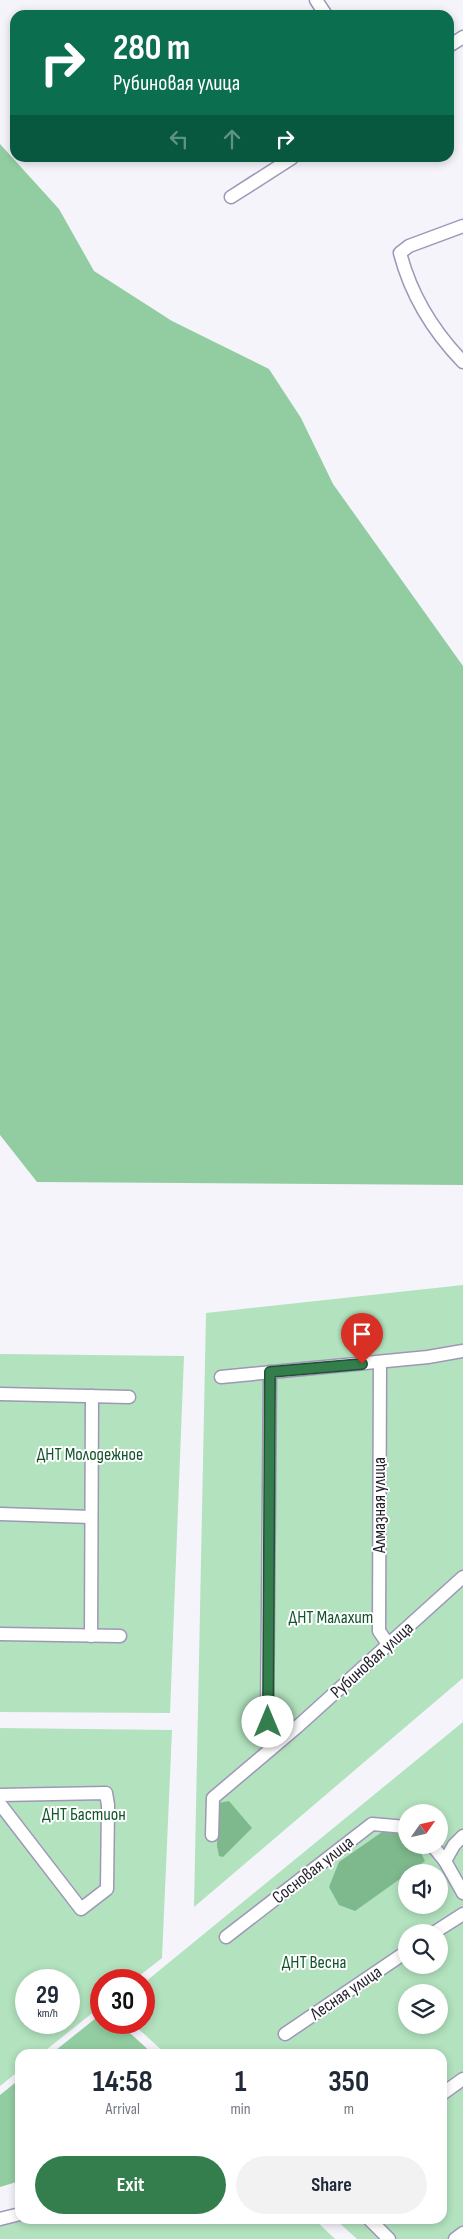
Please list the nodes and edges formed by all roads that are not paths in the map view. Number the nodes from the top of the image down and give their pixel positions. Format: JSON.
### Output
{"nodes":[{"id":1,"x":286,"y":162,"type":"edge"},
{"id":2,"x":231,"y":198,"type":"dead end"},
{"id":3,"x":463,"y":226,"type":"edge"},
{"id":4,"x":463,"y":362,"type":"edge"},
{"id":5,"x":463,"y":1351,"type":"edge"},
{"id":6,"x":380,"y":1362,"type":"junction"},
{"id":7,"x":270,"y":1372,"type":"junction"},
{"id":8,"x":221,"y":1377,"type":"dead end"},
{"id":9,"x":0,"y":1394,"type":"edge"},
{"id":10,"x":92,"y":1396,"type":"junction"},
{"id":11,"x":129,"y":1397,"type":"dead end"},
{"id":12,"x":0,"y":1514,"type":"edge"},
{"id":13,"x":91,"y":1517,"type":"junction"},
{"id":14,"x":463,"y":1577,"type":"edge"},
{"id":15,"x":0,"y":1634,"type":"edge"},
{"id":16,"x":91,"y":1636,"type":"junction"},
{"id":17,"x":120,"y":1636,"type":"dead end"},
{"id":18,"x":388,"y":1644,"type":"junction"},
{"id":19,"x":280,"y":1741,"type":"junction"},
{"id":20,"x":0,"y":1795,"type":"edge"},
{"id":21,"x":0,"y":1804,"type":"edge"},
{"id":22,"x":398,"y":1826,"type":"edge"},
{"id":23,"x":212,"y":1835,"type":"dead end"},
{"id":24,"x":463,"y":1836,"type":"edge"},
{"id":25,"x":439,"y":1854,"type":"edge"},
{"id":26,"x":445,"y":1861,"type":"junction"},
{"id":27,"x":463,"y":1893,"type":"edge"},
{"id":28,"x":463,"y":1914,"type":"edge"},
{"id":29,"x":448,"y":1924,"type":"edge"},
{"id":30,"x":226,"y":1937,"type":"dead end"},
{"id":31,"x":398,"y":1957,"type":"edge"},
{"id":32,"x":285,"y":2034,"type":"dead end"},
{"id":33,"x":463,"y":2079,"type":"edge"},
{"id":34,"x":447,"y":2090,"type":"edge"},
{"id":35,"x":15,"y":2215,"type":"edge"},
{"id":36,"x":0,"y":2219,"type":"edge"},
{"id":37,"x":374,"y":2224,"type":"edge"},
{"id":38,"x":463,"y":2233,"type":"edge"},
{"id":39,"x":389,"y":2239,"type":"edge"},
{"id":40,"x":455,"y":2239,"type":"edge"}],
"edges":[{"from":1,"to":2,"type":"street"},
{"from":3,"to":4,"type":"street"},
{"from":5,"to":6,"type":"street"},
{"from":6,"to":7,"type":"street"},
{"from":6,"to":18,"type":"street","name":"Алмазная улица"},
{"from":7,"to":8,"type":"street"},
{"from":7,"to":19,"type":"street"},
{"from":9,"to":10,"type":"street"},
{"from":10,"to":11,"type":"street"},
{"from":10,"to":13,"type":"street"},
{"from":12,"to":13,"type":"street"},
{"from":13,"to":16,"type":"street"},
{"from":14,"to":18,"type":"street","name":"Рубиновая улица"},
{"from":15,"to":16,"type":"street"},
{"from":16,"to":17,"type":"street"},
{"from":18,"to":19,"type":"street","name":"Рубиновая улица"},
{"from":19,"to":23,"type":"street","name":"Рубиновая улица"},
{"from":20,"to":21,"type":"street"},
{"from":22,"to":30,"type":"street","name":"Сосновая улица"},
{"from":24,"to":26,"type":"street"},
{"from":25,"to":26,"type":"street"},
{"from":26,"to":27,"type":"street"},
{"from":28,"to":29,"type":"street"},
{"from":31,"to":32,"type":"street","name":"Лесная улица"},
{"from":33,"to":34,"type":"street"},
{"from":35,"to":36,"type":"street"},
{"from":37,"to":39,"type":"street"},
{"from":38,"to":40,"type":"street"}]}
